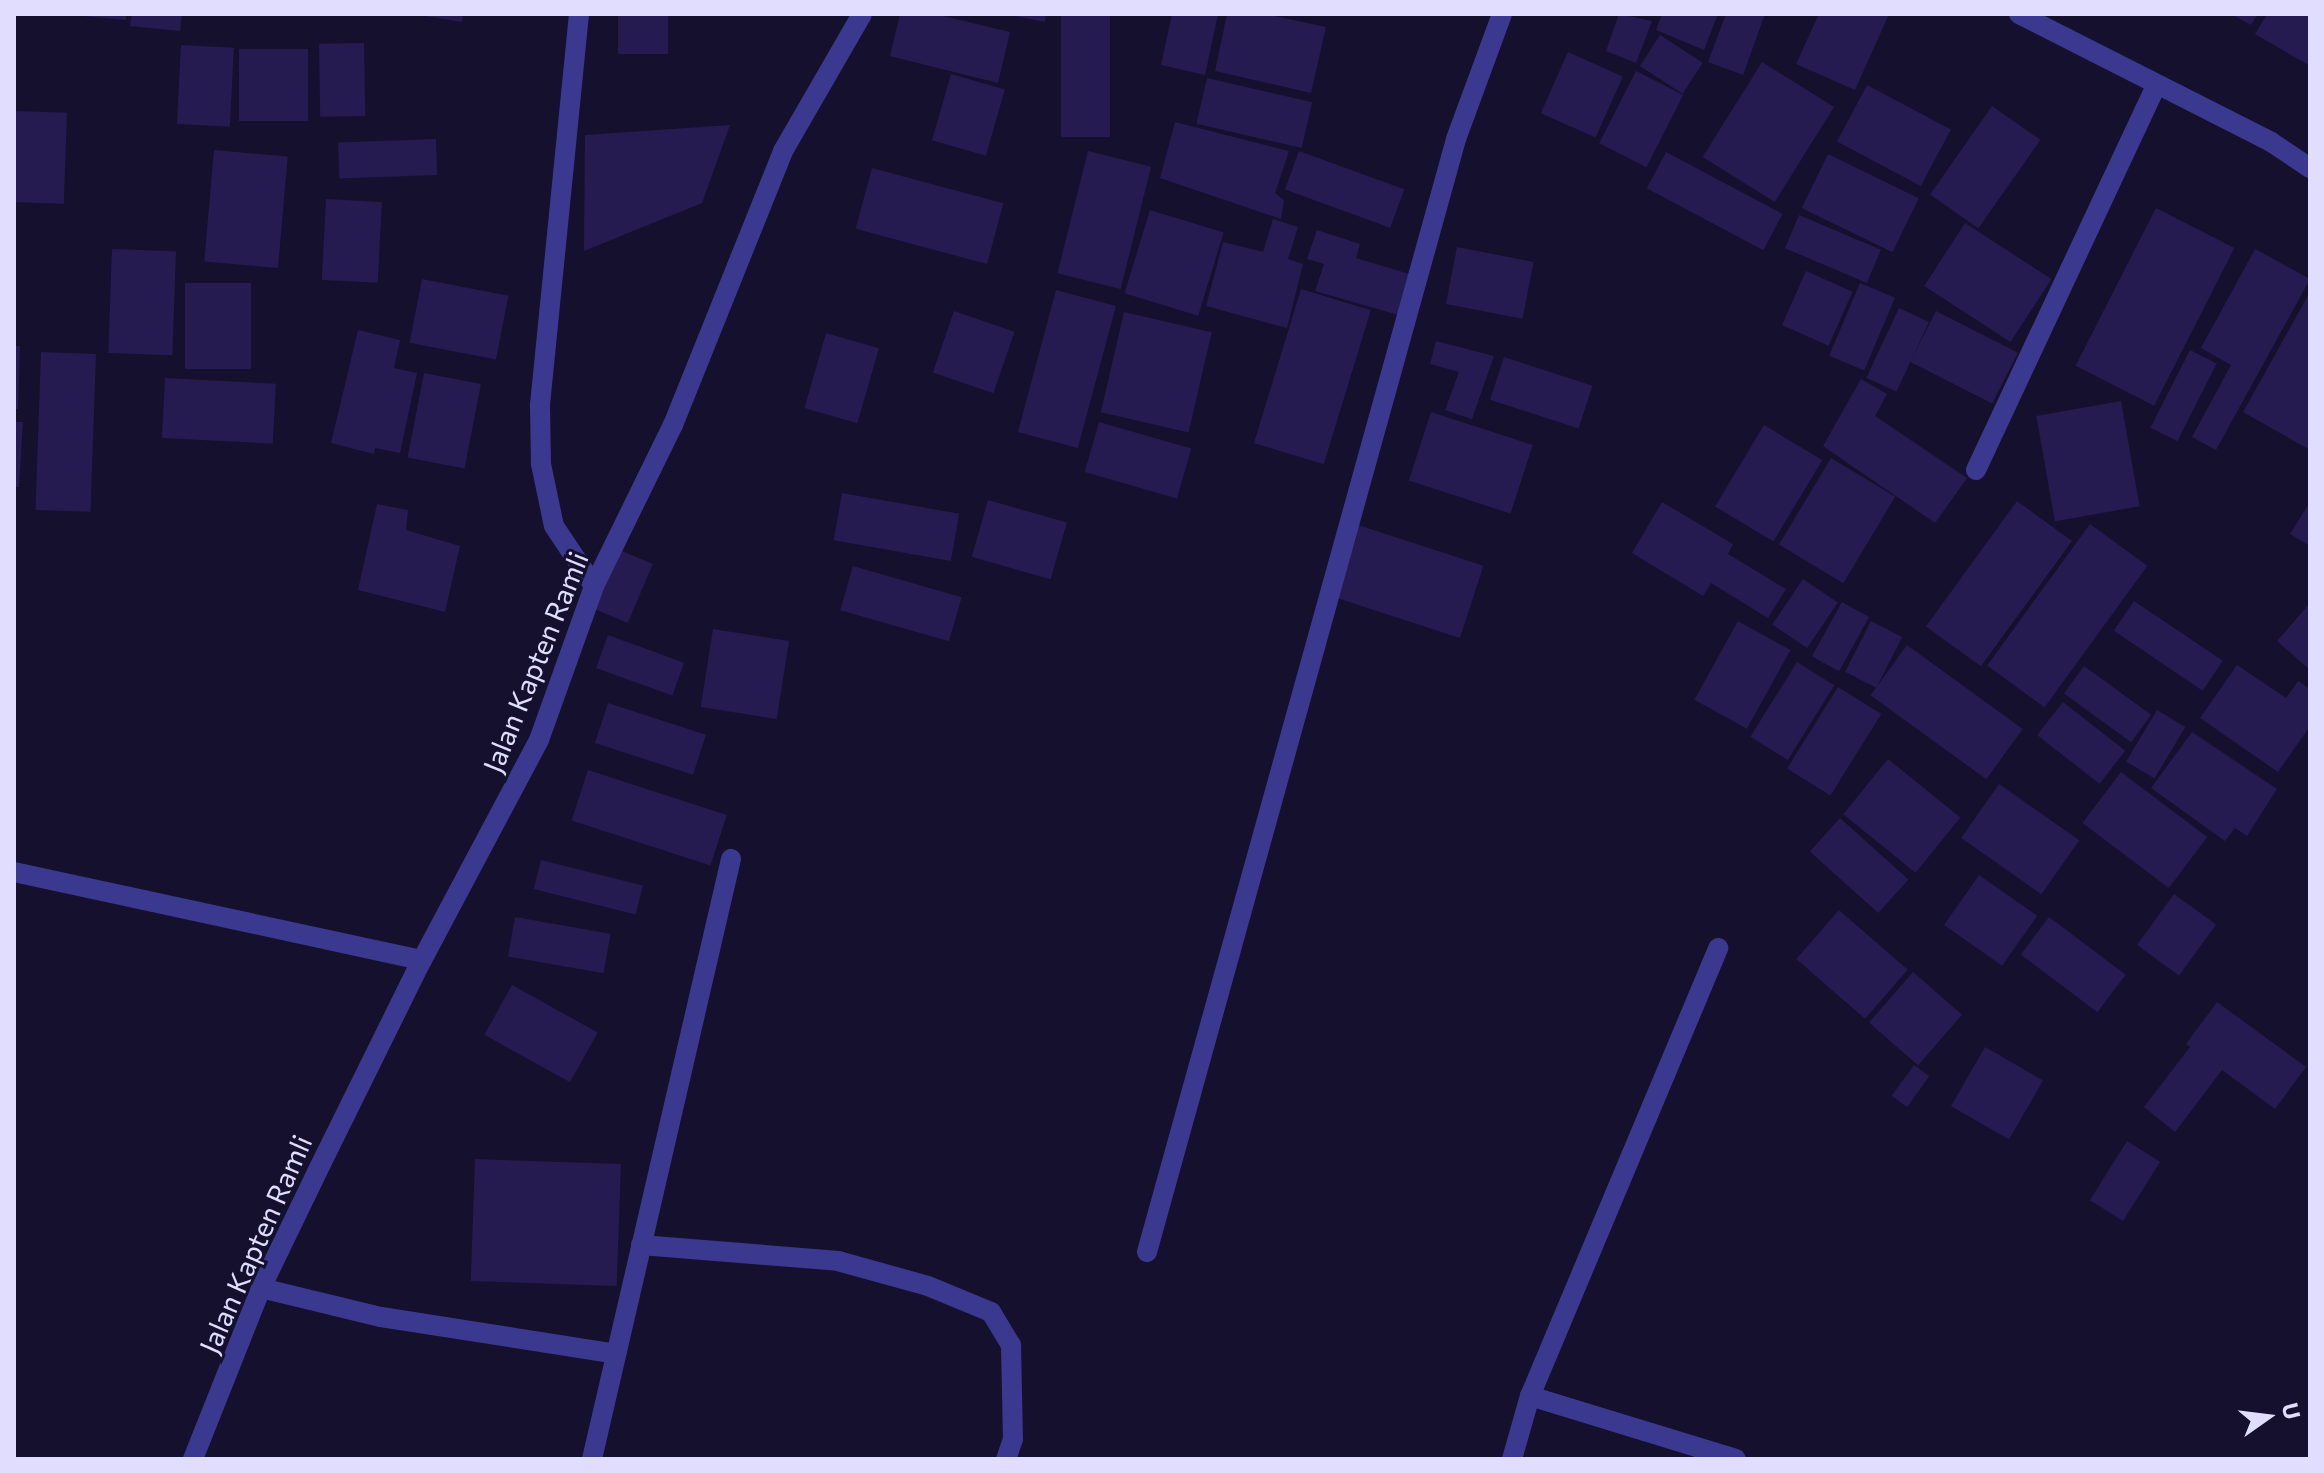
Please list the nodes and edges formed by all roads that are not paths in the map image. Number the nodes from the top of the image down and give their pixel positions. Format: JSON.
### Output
{"nodes":[{"id":1,"x":579,"y":14,"type":"edge"},
{"id":2,"x":862,"y":14,"type":"edge"},
{"id":3,"x":1502,"y":14,"type":"edge"},
{"id":4,"x":2019,"y":14,"type":"edge"},
{"id":5,"x":2157,"y":84,"type":"junction"},
{"id":6,"x":2310,"y":168,"type":"edge"},
{"id":7,"x":1976,"y":470,"type":"dead end"},
{"id":8,"x":594,"y":586,"type":"junction"},
{"id":9,"x":731,"y":859,"type":"dead end"},
{"id":10,"x":14,"y":872,"type":"edge"},
{"id":11,"x":1718,"y":948,"type":"dead end"},
{"id":12,"x":422,"y":960,"type":"junction"},
{"id":13,"x":641,"y":1245,"type":"junction"},
{"id":14,"x":1147,"y":1252,"type":"dead end"},
{"id":15,"x":261,"y":1288,"type":"junction"},
{"id":16,"x":616,"y":1354,"type":"junction"},
{"id":17,"x":1530,"y":1396,"type":"junction"},
{"id":18,"x":193,"y":1459,"type":"edge"},
{"id":19,"x":592,"y":1459,"type":"edge"},
{"id":20,"x":1006,"y":1459,"type":"edge"},
{"id":21,"x":1512,"y":1459,"type":"edge"},
{"id":22,"x":1736,"y":1459,"type":"edge"}],
"edges":[{"from":1,"to":8,"type":"street"},
{"from":2,"to":8,"type":"street","name":"Jalan Kapten Ramli"},
{"from":3,"to":14,"type":"street"},
{"from":4,"to":5,"type":"street"},
{"from":5,"to":6,"type":"street"},
{"from":5,"to":7,"type":"street"},
{"from":8,"to":12,"type":"street","name":"Jalan Kapten Ramli"},
{"from":9,"to":13,"type":"street"},
{"from":10,"to":12,"type":"street"},
{"from":11,"to":17,"type":"street"},
{"from":12,"to":15,"type":"street","name":"Jalan Kapten Ramli"},
{"from":13,"to":16,"type":"street"},
{"from":13,"to":20,"type":"street"},
{"from":15,"to":16,"type":"street"},
{"from":15,"to":18,"type":"street","name":"Jalan Kapten Ramli"},
{"from":16,"to":19,"type":"street"},
{"from":17,"to":21,"type":"street"},
{"from":17,"to":22,"type":"street"}]}
